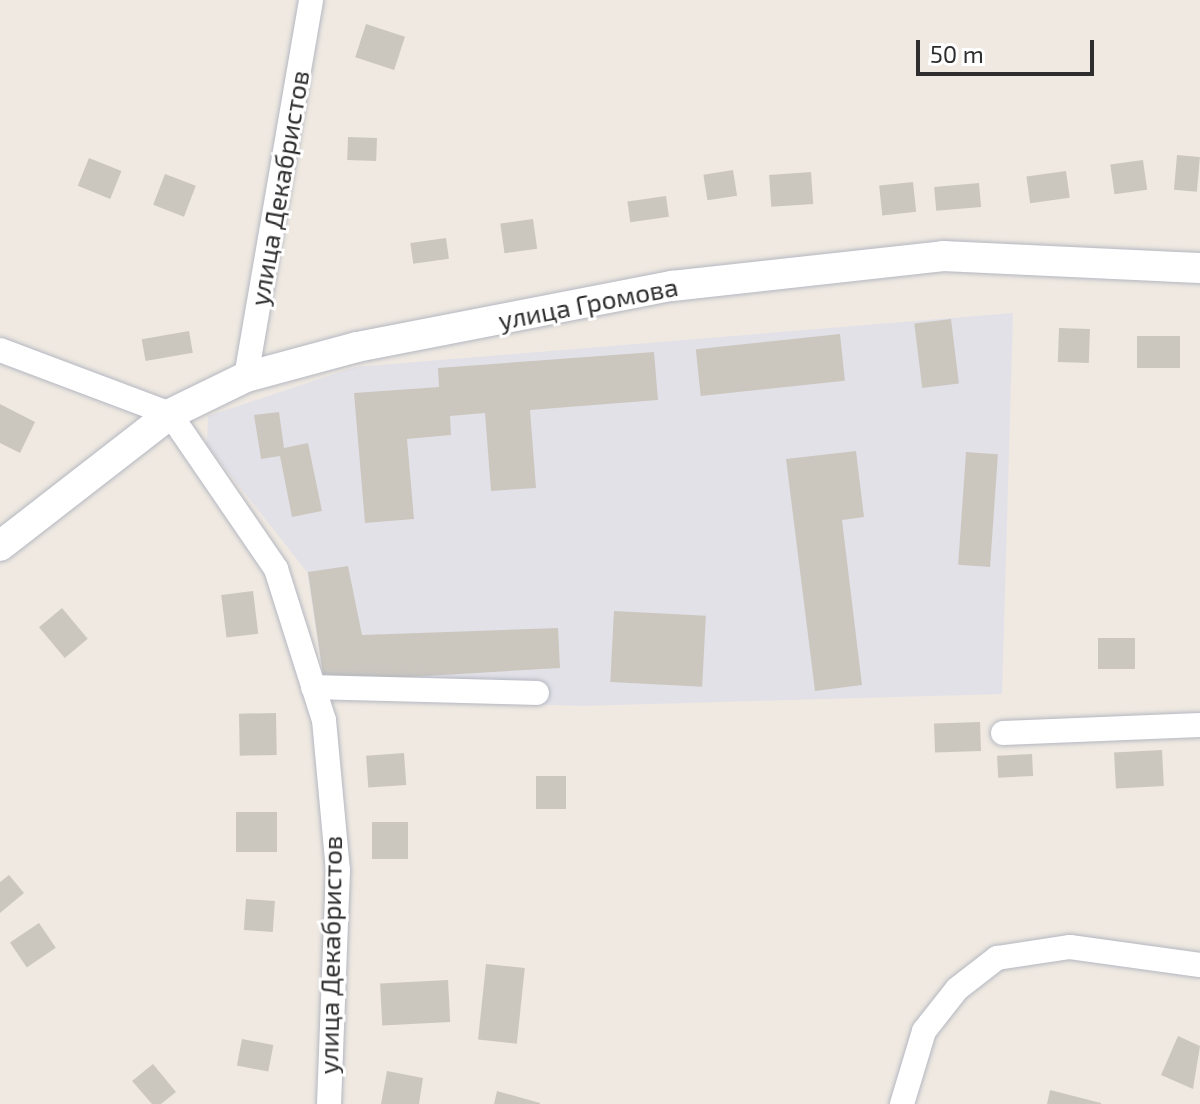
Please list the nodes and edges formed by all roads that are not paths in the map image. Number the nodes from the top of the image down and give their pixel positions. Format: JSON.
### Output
{"nodes":[{"id":1,"x":311,"y":0,"type":"edge"},
{"id":2,"x":1200,"y":268,"type":"edge"},
{"id":3,"x":0,"y":350,"type":"edge"},
{"id":4,"x":246,"y":377,"type":"junction"},
{"id":5,"x":170,"y":414,"type":"junction"},
{"id":6,"x":0,"y":546,"type":"edge"},
{"id":7,"x":313,"y":687,"type":"junction"},
{"id":8,"x":537,"y":693,"type":"dead end"},
{"id":9,"x":1200,"y":725,"type":"edge"},
{"id":10,"x":1003,"y":733,"type":"dead end"},
{"id":11,"x":1200,"y":965,"type":"edge"},
{"id":12,"x":329,"y":1104,"type":"edge"},
{"id":13,"x":902,"y":1104,"type":"edge"}],
"edges":[{"from":1,"to":4,"type":"street","name":"улица Декабристов"},
{"from":2,"to":4,"type":"street","name":"улица Громова"},
{"from":3,"to":5,"type":"street"},
{"from":4,"to":5,"type":"street","name":"улица Громова"},
{"from":5,"to":6,"type":"street","name":"улица Громова"},
{"from":5,"to":7,"type":"street","name":"улица Декабристов"},
{"from":7,"to":8,"type":"street"},
{"from":7,"to":12,"type":"street","name":"улица Декабристов"},
{"from":9,"to":10,"type":"street"},
{"from":11,"to":13,"type":"street"}]}
